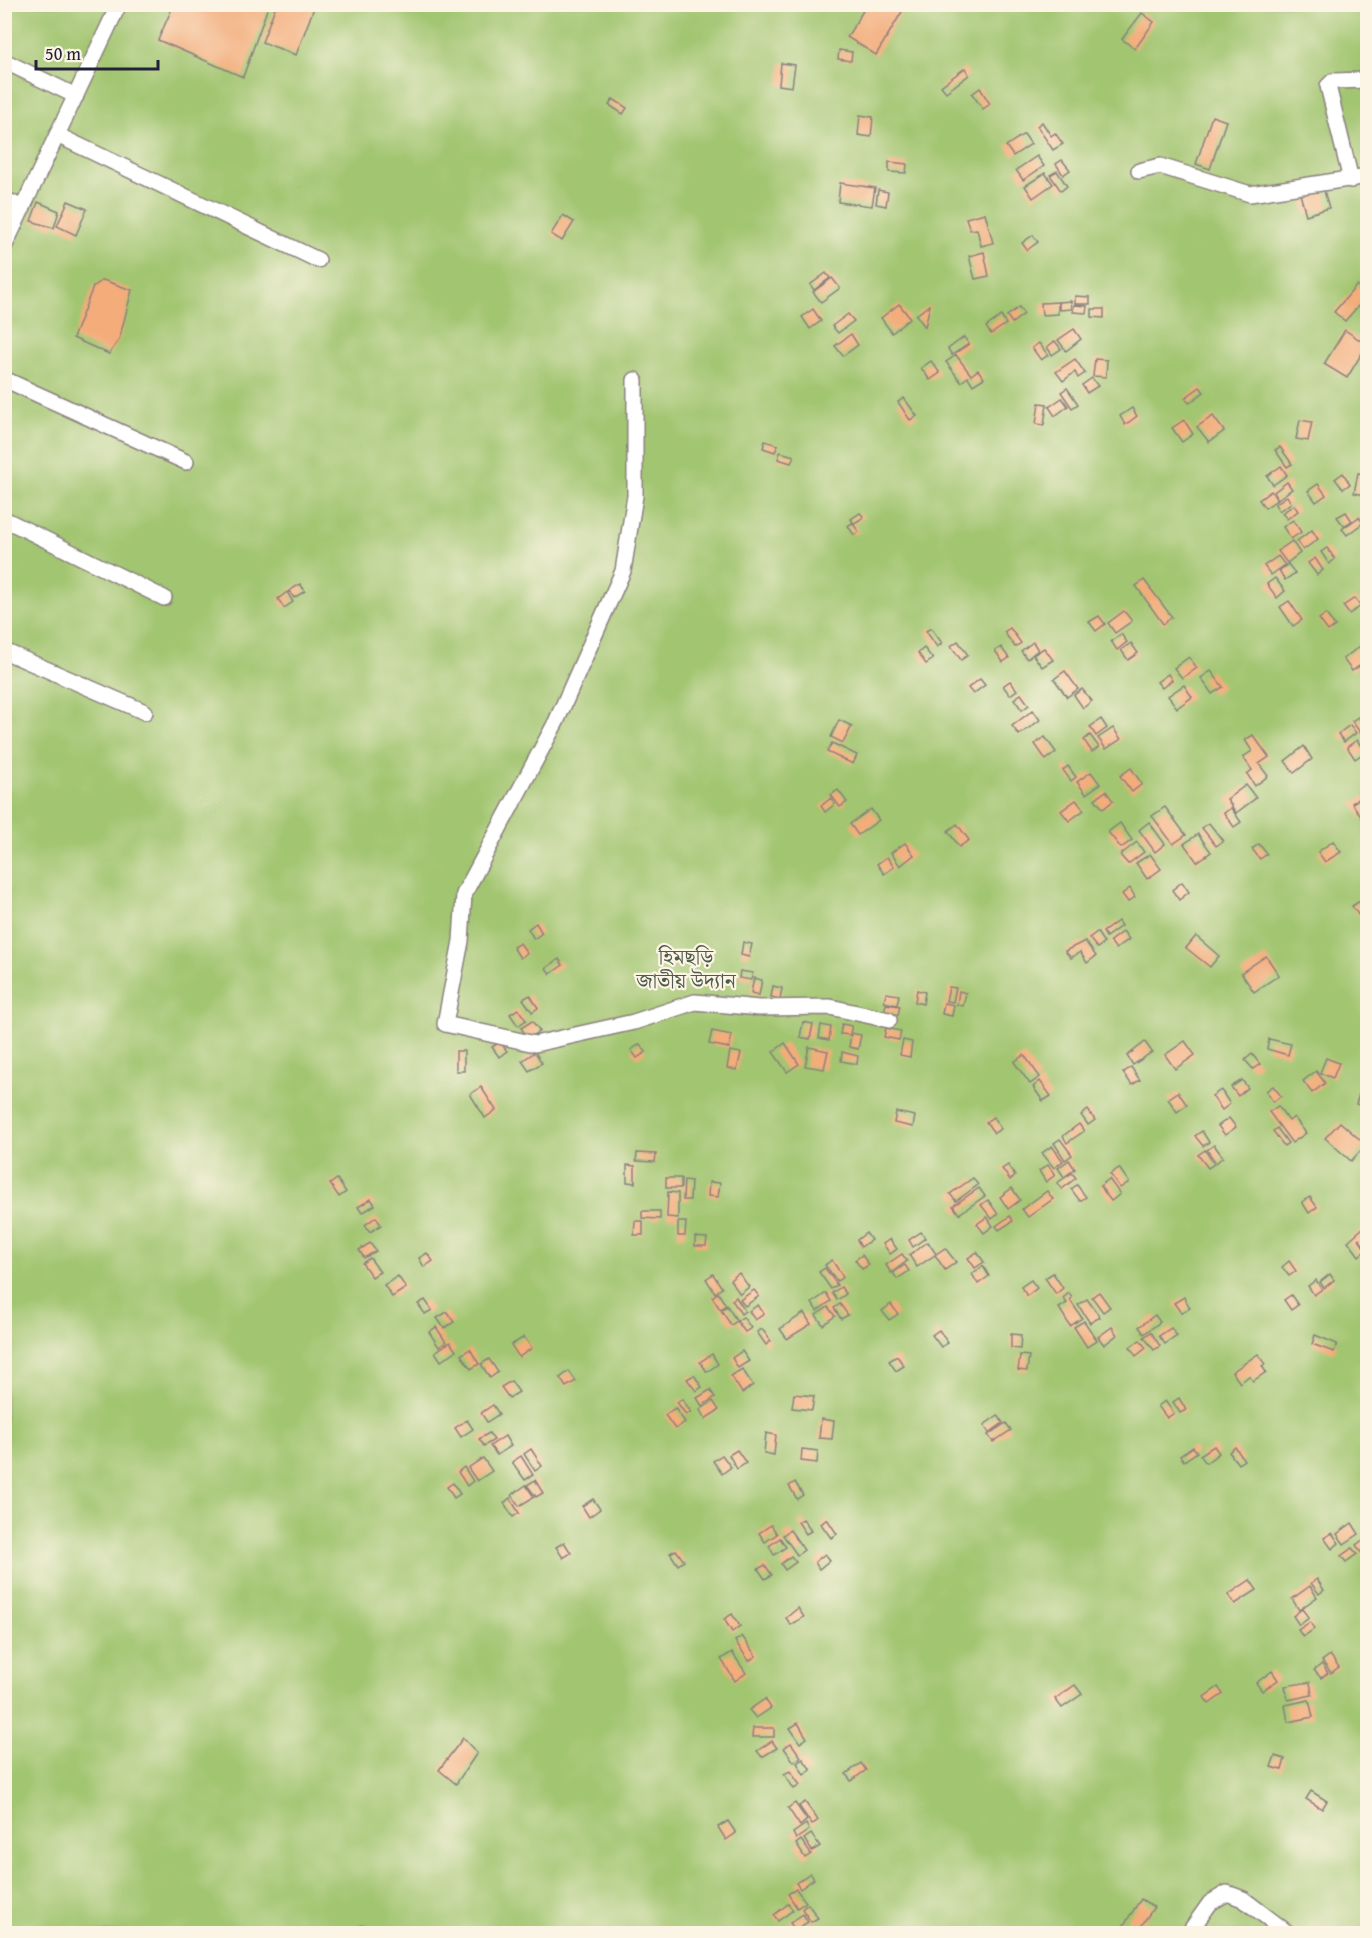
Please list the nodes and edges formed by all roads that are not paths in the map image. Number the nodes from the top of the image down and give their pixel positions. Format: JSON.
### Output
{"nodes":[{"id":1,"x":119,"y":4,"type":"edge"},
{"id":2,"x":4,"y":61,"type":"edge"},
{"id":3,"x":1368,"y":80,"type":"edge"},
{"id":4,"x":76,"y":96,"type":"junction"},
{"id":5,"x":57,"y":135,"type":"junction"},
{"id":6,"x":1139,"y":171,"type":"dead end"},
{"id":7,"x":1368,"y":176,"type":"edge"},
{"id":8,"x":1351,"y":180,"type":"junction"},
{"id":9,"x":4,"y":199,"type":"edge"},
{"id":10,"x":23,"y":208,"type":"junction"},
{"id":11,"x":4,"y":247,"type":"edge"},
{"id":12,"x":318,"y":260,"type":"dead end"},
{"id":13,"x":4,"y":379,"type":"edge"},
{"id":14,"x":635,"y":380,"type":"dead end"},
{"id":15,"x":186,"y":462,"type":"dead end"},
{"id":16,"x":4,"y":519,"type":"edge"},
{"id":17,"x":164,"y":598,"type":"dead end"},
{"id":18,"x":4,"y":651,"type":"edge"},
{"id":19,"x":145,"y":712,"type":"dead end"},
{"id":20,"x":889,"y":1020,"type":"dead end"},
{"id":21,"x":1188,"y":1934,"type":"edge"},
{"id":22,"x":1289,"y":1934,"type":"edge"}],
"edges":[{"from":1,"to":4,"type":"street"},
{"from":2,"to":4,"type":"street"},
{"from":3,"to":8,"type":"street"},
{"from":4,"to":5,"type":"street"},
{"from":5,"to":10,"type":"street"},
{"from":5,"to":12,"type":"street"},
{"from":6,"to":8,"type":"street"},
{"from":7,"to":8,"type":"street"},
{"from":9,"to":10,"type":"street"},
{"from":10,"to":11,"type":"street"},
{"from":13,"to":15,"type":"street"},
{"from":14,"to":20,"type":"street"},
{"from":16,"to":17,"type":"street"},
{"from":18,"to":19,"type":"street"},
{"from":21,"to":22,"type":"street"}]}
